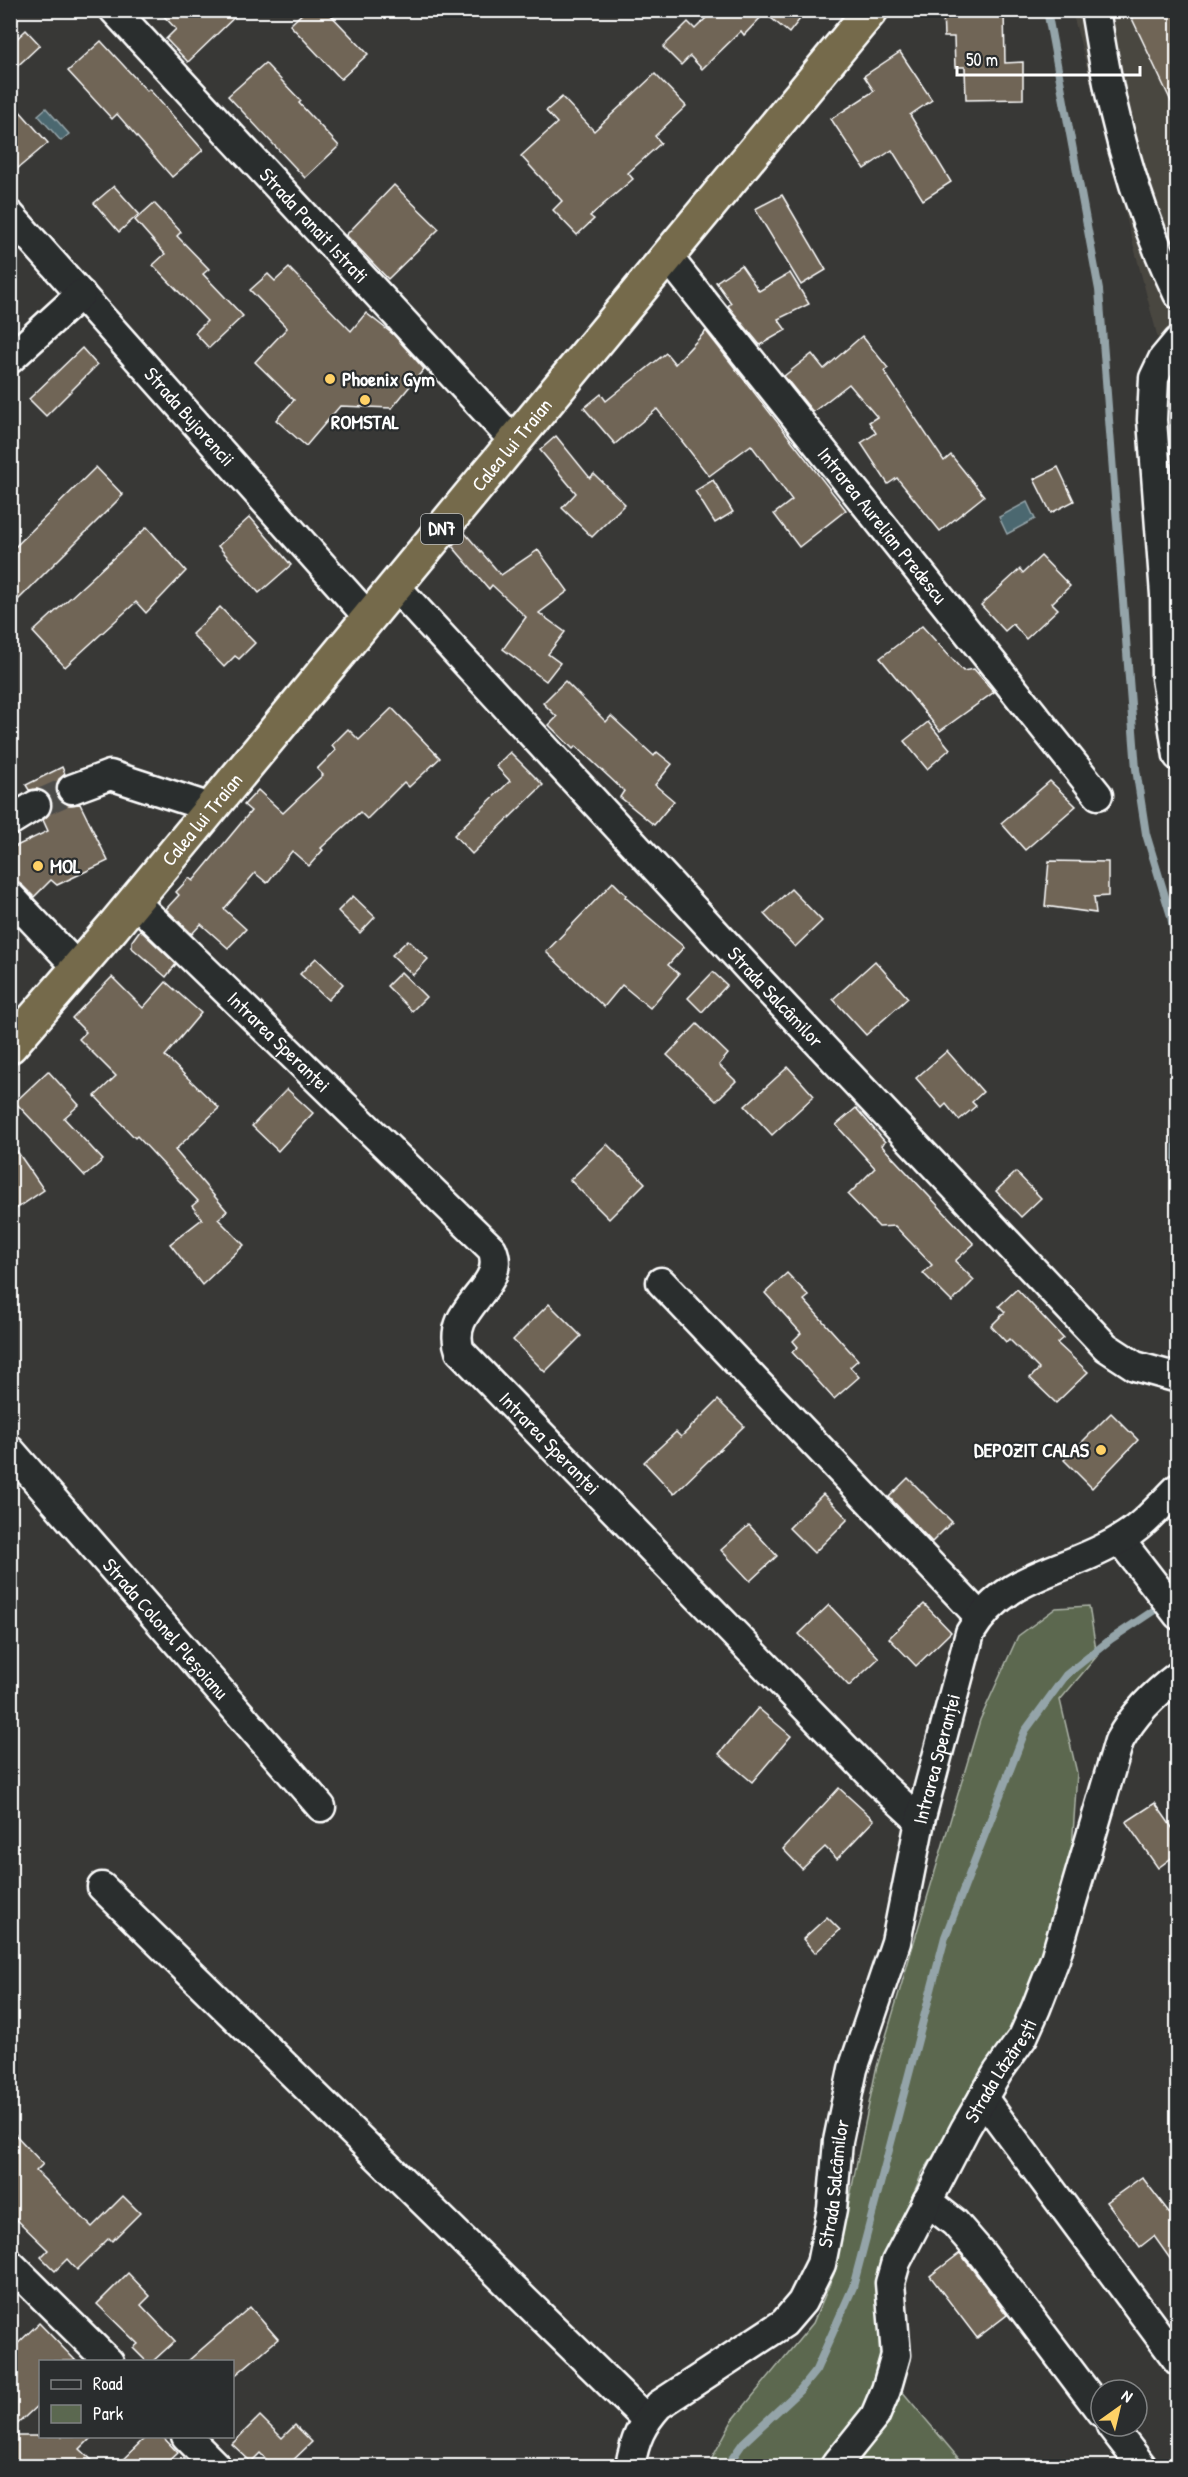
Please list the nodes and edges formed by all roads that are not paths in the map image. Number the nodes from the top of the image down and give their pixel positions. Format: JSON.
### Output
{"nodes":[{"id":1,"x":114,"y":10,"type":"edge"},
{"id":2,"x":871,"y":10,"type":"edge"},
{"id":3,"x":1095,"y":10,"type":"edge"},
{"id":4,"x":10,"y":215,"type":"edge"},
{"id":5,"x":667,"y":256,"type":"junction"},
{"id":6,"x":81,"y":294,"type":"junction"},
{"id":7,"x":1178,"y":294,"type":"edge"},
{"id":8,"x":1178,"y":341,"type":"edge"},
{"id":9,"x":10,"y":359,"type":"edge"},
{"id":10,"x":514,"y":441,"type":"junction"},
{"id":11,"x":395,"y":586,"type":"junction"},
{"id":12,"x":369,"y":618,"type":"junction"},
{"id":13,"x":1178,"y":756,"type":"edge"},
{"id":14,"x":72,"y":789,"type":"tunnel mouth"},
{"id":15,"x":1098,"y":795,"type":"dead end"},
{"id":16,"x":36,"y":805,"type":"tunnel mouth"},
{"id":17,"x":211,"y":808,"type":"junction"},
{"id":18,"x":10,"y":821,"type":"edge"},
{"id":19,"x":10,"y":896,"type":"edge"},
{"id":20,"x":134,"y":901,"type":"junction"},
{"id":21,"x":78,"y":968,"type":"junction"},
{"id":22,"x":11,"y":1043,"type":"edge"},
{"id":23,"x":661,"y":1282,"type":"dead end"},
{"id":24,"x":1178,"y":1378,"type":"edge"},
{"id":25,"x":10,"y":1450,"type":"edge"},
{"id":26,"x":1178,"y":1488,"type":"edge"},
{"id":27,"x":1120,"y":1540,"type":"junction"},
{"id":28,"x":1177,"y":1615,"type":"edge"},
{"id":29,"x":980,"y":1617,"type":"junction"},
{"id":30,"x":1178,"y":1676,"type":"edge"},
{"id":31,"x":321,"y":1807,"type":"dead end"},
{"id":32,"x":920,"y":1821,"type":"junction"},
{"id":33,"x":102,"y":1887,"type":"dead end"},
{"id":34,"x":983,"y":2098,"type":"junction"},
{"id":35,"x":927,"y":2201,"type":"junction"},
{"id":36,"x":10,"y":2264,"type":"edge"},
{"id":37,"x":109,"y":2360,"type":"edge"},
{"id":38,"x":1178,"y":2361,"type":"edge"},
{"id":39,"x":1089,"y":2396,"type":"edge"},
{"id":40,"x":646,"y":2419,"type":"junction"},
{"id":41,"x":188,"y":2438,"type":"edge"},
{"id":42,"x":1120,"y":2438,"type":"edge"},
{"id":43,"x":216,"y":2466,"type":"edge"},
{"id":44,"x":630,"y":2466,"type":"edge"},
{"id":45,"x":835,"y":2466,"type":"edge"},
{"id":46,"x":1142,"y":2466,"type":"edge"}],
"edges":[{"from":1,"to":10,"type":"street","name":"Strada Panait Istrati"},
{"from":2,"to":5,"type":"highway","name":"Calea lui Traian","number":"DN7"},
{"from":3,"to":7,"type":"street"},
{"from":4,"to":6,"type":"street","name":"Strada Bujorencii"},
{"from":5,"to":10,"type":"highway","name":"Calea lui Traian","number":"DN7"},
{"from":5,"to":15,"type":"street","name":"Intrarea Aurelian Predescu"},
{"from":6,"to":9,"type":"street"},
{"from":6,"to":12,"type":"street","name":"Strada Bujorencii"},
{"from":8,"to":13,"type":"street"},
{"from":10,"to":11,"type":"highway","name":"Calea lui Traian","number":"DN7"},
{"from":11,"to":12,"type":"highway","name":"Calea lui Traian","number":"DN7"},
{"from":11,"to":24,"type":"street","name":"Strada Salcâmilor"},
{"from":12,"to":17,"type":"highway","name":"Calea lui Traian","number":"DN7"},
{"from":14,"to":17,"type":"street"},
{"from":16,"to":18,"type":"street"},
{"from":17,"to":20,"type":"highway","name":"Calea lui Traian","number":"DN7"},
{"from":19,"to":21,"type":"street"},
{"from":20,"to":21,"type":"highway","name":"Calea lui Traian","number":"DN7"},
{"from":20,"to":32,"type":"street","name":"Intrarea Speranței"},
{"from":21,"to":22,"type":"highway","name":"Calea lui Traian","number":"DN7"},
{"from":23,"to":29,"type":"street"},
{"from":25,"to":31,"type":"street","name":"Strada Colonel Pleșoianu"},
{"from":26,"to":27,"type":"street"},
{"from":27,"to":28,"type":"street"},
{"from":27,"to":29,"type":"street","name":"Intrarea Speranței"},
{"from":29,"to":32,"type":"street","name":"Intrarea Speranței"},
{"from":30,"to":34,"type":"street","name":"Strada Lăzărești"},
{"from":32,"to":40,"type":"street","name":"Strada Salcâmilor"},
{"from":33,"to":40,"type":"street"},
{"from":34,"to":35,"type":"street","name":"Strada Lăzărești"},
{"from":34,"to":38,"type":"street"},
{"from":35,"to":39,"type":"street"},
{"from":35,"to":45,"type":"street","name":"Strada Lăzărești"},
{"from":36,"to":37,"type":"street"},
{"from":40,"to":44,"type":"street","name":"Strada Salcâmilor"},
{"from":41,"to":43,"type":"street"},
{"from":42,"to":46,"type":"street"}]}
